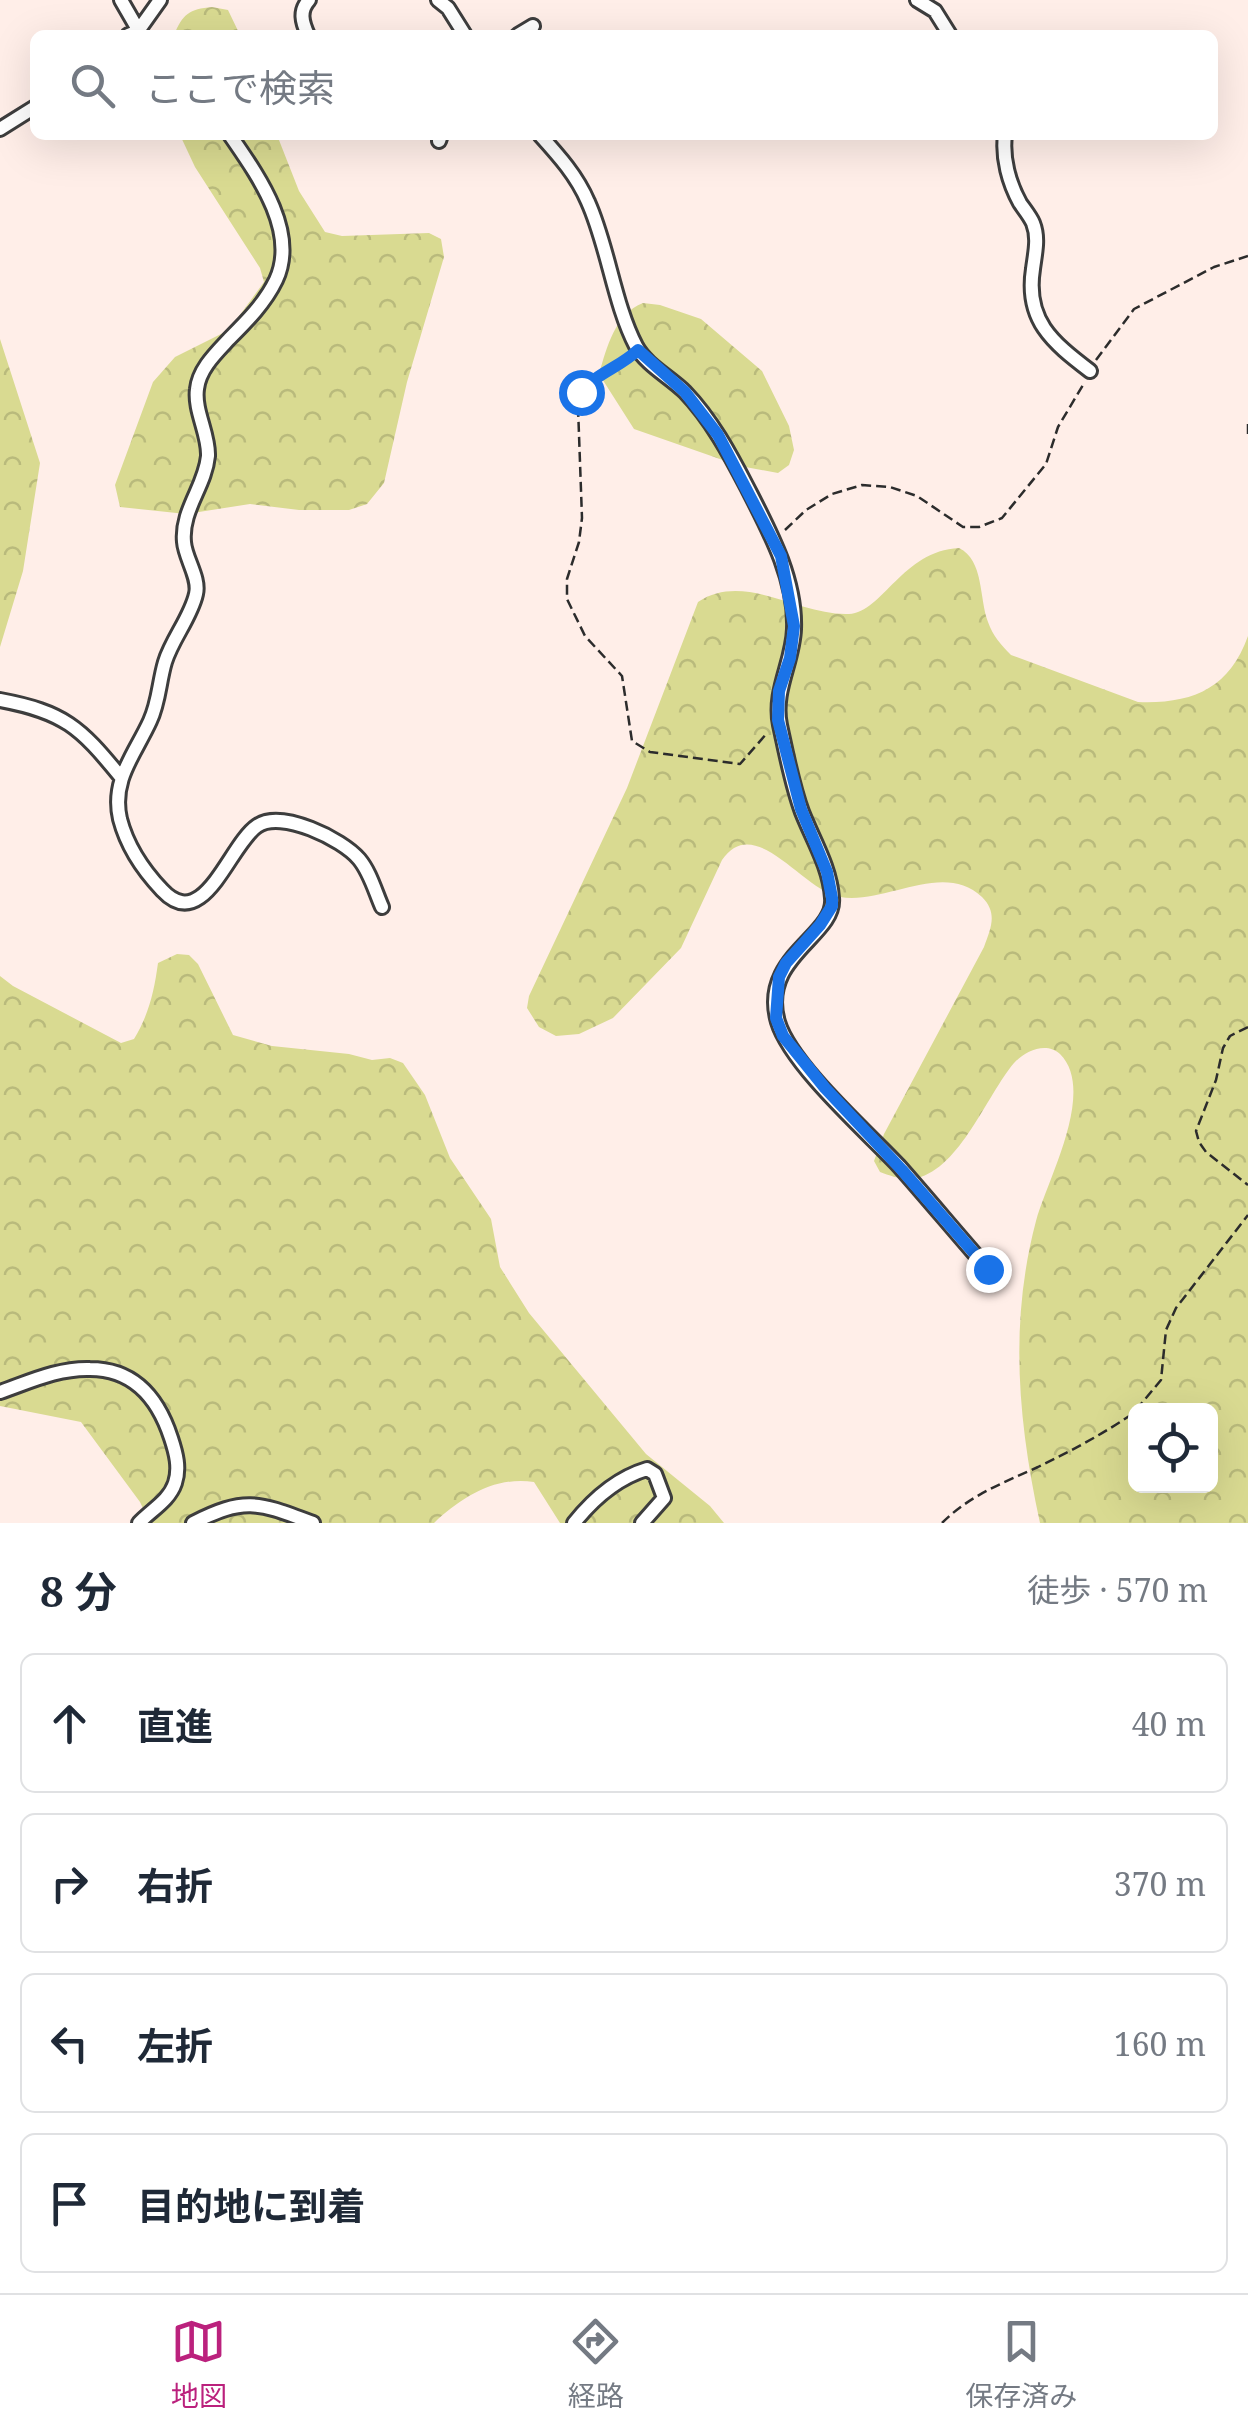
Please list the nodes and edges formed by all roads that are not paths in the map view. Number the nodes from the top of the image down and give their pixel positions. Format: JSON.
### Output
{"nodes":[{"id":1,"x":121,"y":0,"type":"edge"},
{"id":2,"x":160,"y":0,"type":"edge"},
{"id":3,"x":309,"y":0,"type":"edge"},
{"id":4,"x":438,"y":0,"type":"edge"},
{"id":5,"x":917,"y":0,"type":"edge"},
{"id":6,"x":533,"y":26,"type":"dead end"},
{"id":7,"x":134,"y":30,"type":"edge"},
{"id":8,"x":139,"y":30,"type":"edge"},
{"id":9,"x":306,"y":30,"type":"edge"},
{"id":10,"x":462,"y":30,"type":"edge"},
{"id":11,"x":526,"y":30,"type":"edge"},
{"id":12,"x":947,"y":30,"type":"edge"},
{"id":13,"x":30,"y":110,"type":"edge"},
{"id":14,"x":0,"y":129,"type":"edge"},
{"id":15,"x":233,"y":140,"type":"edge"},
{"id":16,"x":544,"y":140,"type":"edge"},
{"id":17,"x":1006,"y":140,"type":"edge"},
{"id":18,"x":1090,"y":371,"type":"road end"},
{"id":19,"x":0,"y":700,"type":"edge"},
{"id":20,"x":120,"y":776,"type":"junction"},
{"id":21,"x":382,"y":907,"type":"dead end"},
{"id":22,"x":988,"y":1269,"type":"dead end"},
{"id":23,"x":0,"y":1392,"type":"edge"},
{"id":24,"x":140,"y":1523,"type":"edge"},
{"id":25,"x":193,"y":1523,"type":"edge"},
{"id":26,"x":313,"y":1523,"type":"edge"},
{"id":27,"x":574,"y":1523,"type":"edge"},
{"id":28,"x":642,"y":1523,"type":"edge"}],
"edges":[{"from":1,"to":7,"type":"street"},
{"from":2,"to":8,"type":"street"},
{"from":3,"to":9,"type":"street"},
{"from":4,"to":10,"type":"street"},
{"from":5,"to":12,"type":"street"},
{"from":6,"to":11,"type":"street"},
{"from":13,"to":14,"type":"street"},
{"from":15,"to":20,"type":"street"},
{"from":16,"to":22,"type":"street"},
{"from":17,"to":18,"type":"street"},
{"from":19,"to":20,"type":"street"},
{"from":20,"to":21,"type":"street"},
{"from":23,"to":24,"type":"street"},
{"from":25,"to":26,"type":"street"},
{"from":27,"to":28,"type":"street"}]}
